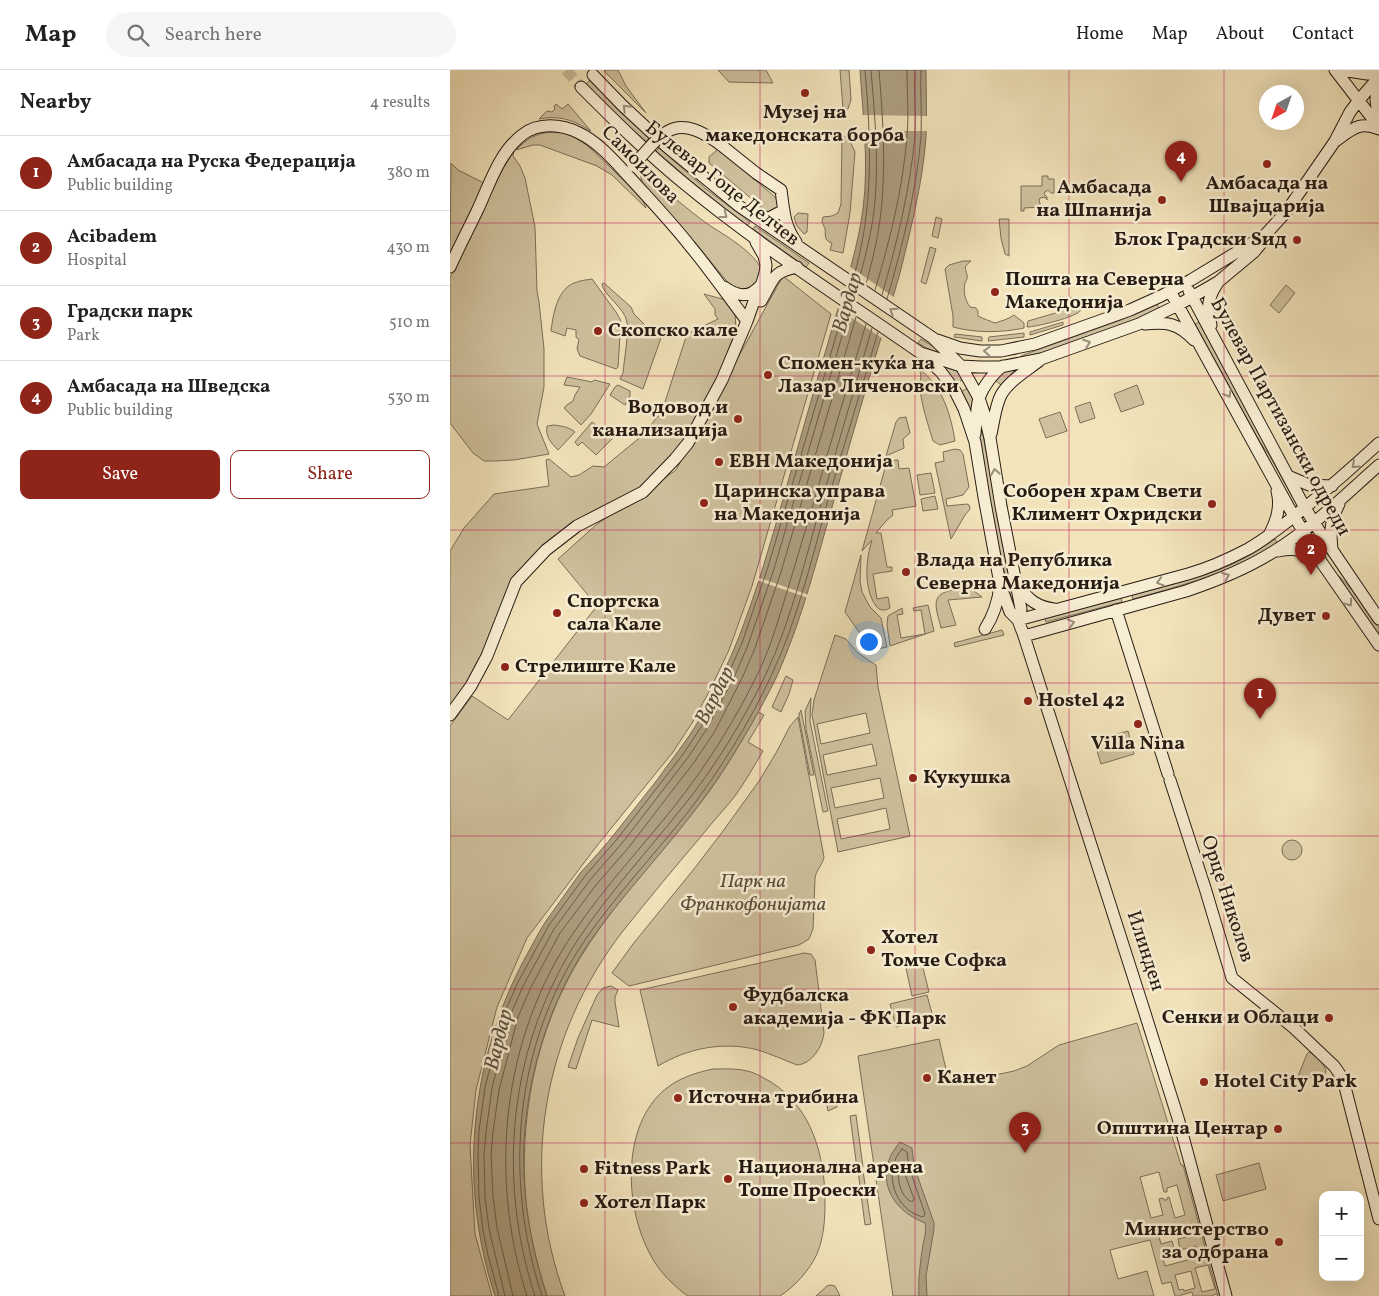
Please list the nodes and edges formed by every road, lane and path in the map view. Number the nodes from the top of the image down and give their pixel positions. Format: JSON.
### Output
{"nodes":[{"id":1,"x":1336,"y":70,"type":"edge"},
{"id":2,"x":1342,"y":70,"type":"edge"},
{"id":3,"x":593,"y":75,"type":"dead end"},
{"id":4,"x":1379,"y":76,"type":"edge"},
{"id":5,"x":581,"y":87,"type":"tunnel mouth"},
{"id":6,"x":1358,"y":100,"type":"junction"},
{"id":7,"x":1379,"y":123,"type":"edge"},
{"id":8,"x":1379,"y":128,"type":"edge"},
{"id":9,"x":1335,"y":141,"type":"junction"},
{"id":10,"x":630,"y":170,"type":"junction"},
{"id":11,"x":784,"y":210,"type":"junction"},
{"id":12,"x":755,"y":217,"type":"junction"},
{"id":13,"x":1274,"y":226,"type":"junction"},
{"id":14,"x":754,"y":238,"type":"junction"},
{"id":15,"x":803,"y":249,"type":"junction"},
{"id":16,"x":450,"y":267,"type":"edge"},
{"id":17,"x":797,"y":267,"type":"junction"},
{"id":18,"x":714,"y":277,"type":"junction"},
{"id":19,"x":1218,"y":282,"type":"junction"},
{"id":20,"x":1184,"y":283,"type":"junction"},
{"id":21,"x":762,"y":284,"type":"junction"},
{"id":22,"x":1170,"y":291,"type":"junction"},
{"id":23,"x":1192,"y":297,"type":"junction"},
{"id":24,"x":1178,"y":305,"type":"junction"},
{"id":25,"x":748,"y":321,"type":"junction"},
{"id":26,"x":1138,"y":324,"type":"junction"},
{"id":27,"x":933,"y":338,"type":"junction"},
{"id":28,"x":1036,"y":344,"type":"junction"},
{"id":29,"x":1217,"y":344,"type":"junction"},
{"id":30,"x":1204,"y":352,"type":"junction"},
{"id":31,"x":922,"y":354,"type":"junction"},
{"id":32,"x":1041,"y":359,"type":"junction"},
{"id":33,"x":961,"y":366,"type":"junction"},
{"id":34,"x":1000,"y":367,"type":"junction"},
{"id":35,"x":979,"y":398,"type":"junction"},
{"id":36,"x":990,"y":438,"type":"junction"},
{"id":37,"x":975,"y":442,"type":"junction"},
{"id":38,"x":1379,"y":443,"type":"edge"},
{"id":39,"x":1379,"y":465,"type":"edge"},
{"id":40,"x":1288,"y":476,"type":"junction"},
{"id":41,"x":1276,"y":484,"type":"junction"},
{"id":42,"x":1332,"y":486,"type":"junction"},
{"id":43,"x":1342,"y":499,"type":"junction"},
{"id":44,"x":1305,"y":508,"type":"junction"},
{"id":45,"x":1294,"y":516,"type":"junction"},
{"id":46,"x":1314,"y":522,"type":"junction"},
{"id":47,"x":1302,"y":531,"type":"junction"},
{"id":48,"x":1269,"y":536,"type":"junction"},
{"id":49,"x":1333,"y":551,"type":"junction"},
{"id":50,"x":1274,"y":552,"type":"junction"},
{"id":51,"x":1322,"y":563,"type":"junction"},
{"id":52,"x":1016,"y":581,"type":"junction"},
{"id":53,"x":1000,"y":584,"type":"junction"},
{"id":54,"x":1058,"y":610,"type":"junction"},
{"id":55,"x":1116,"y":610,"type":"junction"},
{"id":56,"x":1379,"y":619,"type":"edge"},
{"id":57,"x":1018,"y":620,"type":"junction"},
{"id":58,"x":985,"y":629,"type":"dead end"},
{"id":59,"x":1024,"y":636,"type":"junction"},
{"id":60,"x":1379,"y":646,"type":"edge"},
{"id":61,"x":450,"y":716,"type":"edge"},
{"id":62,"x":1379,"y":1218,"type":"edge"},
{"id":63,"x":1226,"y":1296,"type":"edge"}],
"edges":[{"from":1,"to":6,"type":"street"},
{"from":2,"to":4,"type":"street"},
{"from":12,"to":3,"type":"street","name":"Булевар Гоце Делчев","one_way":true},
{"from":4,"to":6,"type":"street"},
{"from":4,"to":7,"type":"street"},
{"from":5,"to":14,"type":"street","name":"Булевар Гоце Делчев","one_way":true},
{"from":6,"to":8,"type":"street"},
{"from":6,"to":9,"type":"street"},
{"from":8,"to":9,"type":"street"},
{"from":9,"to":13,"type":"street"},
{"from":10,"to":11,"type":"street","bridge":true},
{"from":10,"to":16,"type":"street","name":"Самоилова"},
{"from":10,"to":18,"type":"street","name":"Самоилова"},
{"from":11,"to":12,"type":"street"},
{"from":11,"to":15,"type":"street"},
{"from":12,"to":15,"type":"street","name":"Булевар Гоце Делчев"},
{"from":13,"to":19,"type":"street"},
{"from":13,"to":20,"type":"street"},
{"from":14,"to":17,"type":"street","name":"Булевар Гоце Делчев"},
{"from":14,"to":21,"type":"street"},
{"from":27,"to":15,"type":"street","name":"Булевар Гоце Делчев","one_way":true},
{"from":17,"to":25,"type":"street"},
{"from":17,"to":31,"type":"street","name":"Булевар Гоце Делчев"},
{"from":18,"to":21,"type":"street"},
{"from":18,"to":25,"type":"street","name":"Самоилова"},
{"from":19,"to":23,"type":"street"},
{"from":19,"to":29,"type":"street"},
{"from":20,"to":22,"type":"street"},
{"from":20,"to":23,"type":"street","name":"Булевар Партизански одреди"},
{"from":21,"to":25,"type":"street"},
{"from":22,"to":24,"type":"street","name":"Булевар Партизански одреди"},
{"from":22,"to":28,"type":"street"},
{"from":23,"to":24,"type":"street"},
{"from":23,"to":29,"type":"street","name":"Булевар Партизански одреди"},
{"from":24,"to":26,"type":"street"},
{"from":24,"to":30,"type":"street","name":"Булевар Партизански одреди"},
{"from":25,"to":61,"type":"street"},
{"from":26,"to":30,"type":"street"},
{"from":32,"to":26,"type":"street","one_way":true},
{"from":28,"to":27,"type":"street","one_way":true},
{"from":27,"to":33,"type":"street","name":"Илинден"},
{"from":28,"to":34,"type":"street","name":"Илинден"},
{"from":29,"to":40,"type":"street","name":"Булевар Партизански одреди"},
{"from":30,"to":41,"type":"street","name":"Булевар Партизански одреди","one_way":true},
{"from":31,"to":33,"type":"street"},
{"from":31,"to":37,"type":"street","name":"Илинден"},
{"from":32,"to":34,"type":"street"},
{"from":32,"to":36,"type":"street","name":"Илинден"},
{"from":33,"to":34,"type":"street"},
{"from":33,"to":35,"type":"street","name":"Илинден"},
{"from":34,"to":35,"type":"street","name":"Илинден"},
{"from":35,"to":36,"type":"street","name":"Илинден"},
{"from":35,"to":37,"type":"street","name":"Илинден"},
{"from":52,"to":36,"type":"street","name":"Илинден","one_way":true},
{"from":37,"to":53,"type":"street","name":"Илинден"},
{"from":38,"to":42,"type":"street","one_way":true},
{"from":39,"to":43,"type":"street"},
{"from":40,"to":42,"type":"street"},
{"from":40,"to":44,"type":"street","name":"Булевар Партизански одреди"},
{"from":41,"to":45,"type":"street","name":"Булевар Партизански одреди"},
{"from":41,"to":48,"type":"street"},
{"from":42,"to":44,"type":"street"},
{"from":43,"to":46,"type":"street"},
{"from":43,"to":49,"type":"street"},
{"from":44,"to":45,"type":"street"},
{"from":44,"to":46,"type":"street","name":"Булевар Партизански одреди"},
{"from":45,"to":47,"type":"street","name":"Булевар Партизански одреди"},
{"from":45,"to":48,"type":"street"},
{"from":46,"to":47,"type":"street"},
{"from":46,"to":49,"type":"street","name":"Булевар Партизански одреди"},
{"from":47,"to":50,"type":"street"},
{"from":47,"to":51,"type":"street","name":"Булевар Партизански одреди"},
{"from":48,"to":54,"type":"street","one_way":true},
{"from":49,"to":56,"type":"street","name":"Булевар Партизански одреди"},
{"from":50,"to":51,"type":"street"},
{"from":55,"to":50,"type":"street","one_way":true},
{"from":51,"to":60,"type":"street","name":"Булевар Партизански одреди","one_way":true},
{"from":52,"to":54,"type":"street"},
{"from":52,"to":57,"type":"street","name":"Илинден"},
{"from":53,"to":57,"type":"street","name":"Илинден"},
{"from":53,"to":58,"type":"street"},
{"from":54,"to":57,"type":"street"},
{"from":59,"to":55,"type":"street","one_way":true},
{"from":55,"to":62,"type":"street","name":"Орце Николов"},
{"from":57,"to":59,"type":"street","name":"Илинден"},
{"from":59,"to":63,"type":"street","name":"Илинден"}]}
